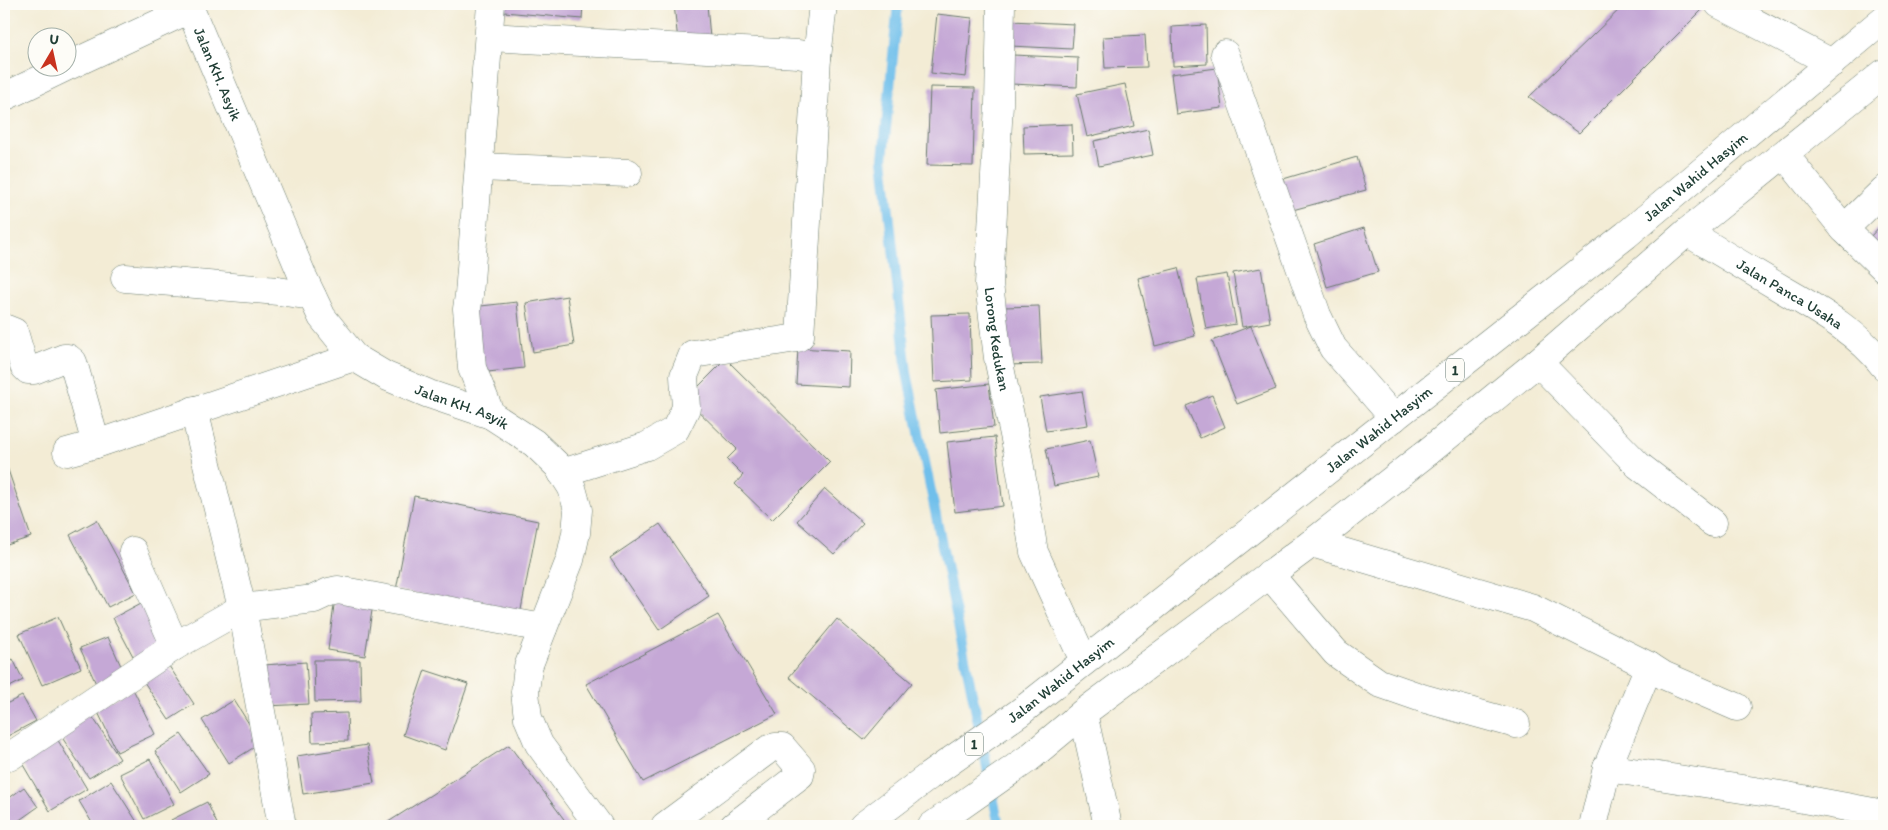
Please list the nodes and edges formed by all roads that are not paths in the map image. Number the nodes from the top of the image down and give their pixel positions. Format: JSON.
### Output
{"nodes":[{"id":1,"x":491,"y":4,"type":"edge"},
{"id":2,"x":823,"y":4,"type":"edge"},
{"id":3,"x":1001,"y":4,"type":"edge"},
{"id":4,"x":1719,"y":4,"type":"edge"},
{"id":5,"x":189,"y":6,"type":"edge"},
{"id":6,"x":1884,"y":19,"type":"edge"},
{"id":7,"x":489,"y":37,"type":"junction"},
{"id":8,"x":1225,"y":54,"type":"dead end"},
{"id":9,"x":816,"y":58,"type":"junction"},
{"id":10,"x":78,"y":61,"type":"edge"},
{"id":11,"x":1832,"y":63,"type":"junction"},
{"id":12,"x":1884,"y":73,"type":"edge"},
{"id":13,"x":43,"y":78,"type":"edge"},
{"id":14,"x":4,"y":97,"type":"edge"},
{"id":15,"x":1784,"y":154,"type":"junction"},
{"id":16,"x":479,"y":166,"type":"junction"},
{"id":17,"x":628,"y":173,"type":"dead end"},
{"id":18,"x":1884,"y":190,"type":"edge"},
{"id":19,"x":1844,"y":228,"type":"junction"},
{"id":20,"x":1686,"y":232,"type":"junction"},
{"id":21,"x":1884,"y":268,"type":"edge"},
{"id":22,"x":125,"y":278,"type":"dead end"},
{"id":23,"x":312,"y":296,"type":"junction"},
{"id":24,"x":4,"y":328,"type":"edge"},
{"id":25,"x":354,"y":357,"type":"junction"},
{"id":26,"x":1538,"y":362,"type":"junction"},
{"id":27,"x":1884,"y":366,"type":"edge"},
{"id":28,"x":194,"y":410,"type":"junction"},
{"id":29,"x":491,"y":415,"type":"junction"},
{"id":30,"x":1394,"y":418,"type":"junction"},
{"id":31,"x":96,"y":444,"type":"junction"},
{"id":32,"x":67,"y":452,"type":"dead end"},
{"id":33,"x":562,"y":473,"type":"junction"},
{"id":34,"x":1713,"y":522,"type":"dead end"},
{"id":35,"x":1312,"y":543,"type":"junction"},
{"id":36,"x":134,"y":550,"type":"dead end"},
{"id":37,"x":1269,"y":574,"type":"junction"},
{"id":38,"x":242,"y":608,"type":"junction"},
{"id":39,"x":543,"y":628,"type":"junction"},
{"id":40,"x":176,"y":646,"type":"junction"},
{"id":41,"x":1084,"y":661,"type":"junction"},
{"id":42,"x":1649,"y":666,"type":"junction"},
{"id":43,"x":1737,"y":707,"type":"dead end"},
{"id":44,"x":1083,"y":713,"type":"junction"},
{"id":45,"x":1516,"y":724,"type":"dead end"},
{"id":46,"x":9,"y":757,"type":"dead end"},
{"id":47,"x":1607,"y":768,"type":"junction"},
{"id":48,"x":1884,"y":814,"type":"edge"},
{"id":49,"x":946,"y":819,"type":"edge"},
{"id":50,"x":282,"y":826,"type":"edge"},
{"id":51,"x":599,"y":826,"type":"edge"},
{"id":52,"x":665,"y":826,"type":"edge"},
{"id":53,"x":734,"y":826,"type":"edge"},
{"id":54,"x":864,"y":826,"type":"edge"},
{"id":55,"x":1108,"y":826,"type":"edge"},
{"id":56,"x":1593,"y":826,"type":"edge"}],
"edges":[{"from":1,"to":7,"type":"main road"},
{"from":2,"to":9,"type":"main road"},
{"from":3,"to":41,"type":"main road","name":"Lorong Kedukan"},
{"from":4,"to":11,"type":"main road"},
{"from":5,"to":10,"type":"main road"},
{"from":5,"to":23,"type":"main road","name":"Jalan KH. Asyik"},
{"from":6,"to":11,"type":"main road","name":"Jalan Wahid Hasyim","number":"1"},
{"from":7,"to":9,"type":"main road"},
{"from":7,"to":16,"type":"main road"},
{"from":8,"to":30,"type":"main road"},
{"from":9,"to":33,"type":"main road"},
{"from":11,"to":30,"type":"main road","name":"Jalan Wahid Hasyim","number":"1"},
{"from":12,"to":15,"type":"main road"},
{"from":13,"to":14,"type":"main road"},
{"from":15,"to":19,"type":"main road"},
{"from":15,"to":20,"type":"main road"},
{"from":16,"to":17,"type":"main road"},
{"from":16,"to":29,"type":"main road"},
{"from":18,"to":19,"type":"main road"},
{"from":19,"to":21,"type":"main road"},
{"from":20,"to":26,"type":"main road"},
{"from":20,"to":27,"type":"main road","name":"Jalan Panca Usaha"},
{"from":22,"to":23,"type":"main road"},
{"from":23,"to":25,"type":"main road","name":"Jalan KH. Asyik"},
{"from":24,"to":31,"type":"main road"},
{"from":25,"to":28,"type":"main road"},
{"from":25,"to":29,"type":"main road","name":"Jalan KH. Asyik"},
{"from":26,"to":34,"type":"main road"},
{"from":26,"to":35,"type":"main road"},
{"from":28,"to":31,"type":"main road"},
{"from":28,"to":38,"type":"main road"},
{"from":29,"to":33,"type":"main road","name":"Jalan KH. Asyik"},
{"from":30,"to":41,"type":"main road","name":"Jalan Wahid Hasyim","number":"1"},
{"from":31,"to":32,"type":"main road"},
{"from":33,"to":39,"type":"main road","name":"Jalan KH. Asyik"},
{"from":35,"to":37,"type":"main road"},
{"from":35,"to":42,"type":"main road"},
{"from":36,"to":40,"type":"main road"},
{"from":37,"to":44,"type":"main road"},
{"from":37,"to":45,"type":"main road"},
{"from":38,"to":39,"type":"main road"},
{"from":38,"to":40,"type":"main road"},
{"from":38,"to":50,"type":"main road"},
{"from":39,"to":51,"type":"main road","name":"Jalan KH. Asyik"},
{"from":40,"to":46,"type":"main road"},
{"from":41,"to":54,"type":"main road","name":"Jalan Wahid Hasyim","number":"1"},
{"from":42,"to":43,"type":"main road"},
{"from":42,"to":47,"type":"main road"},
{"from":44,"to":49,"type":"main road"},
{"from":44,"to":55,"type":"main road"},
{"from":47,"to":48,"type":"main road"},
{"from":47,"to":56,"type":"main road"},
{"from":52,"to":53,"type":"main road"}]}
